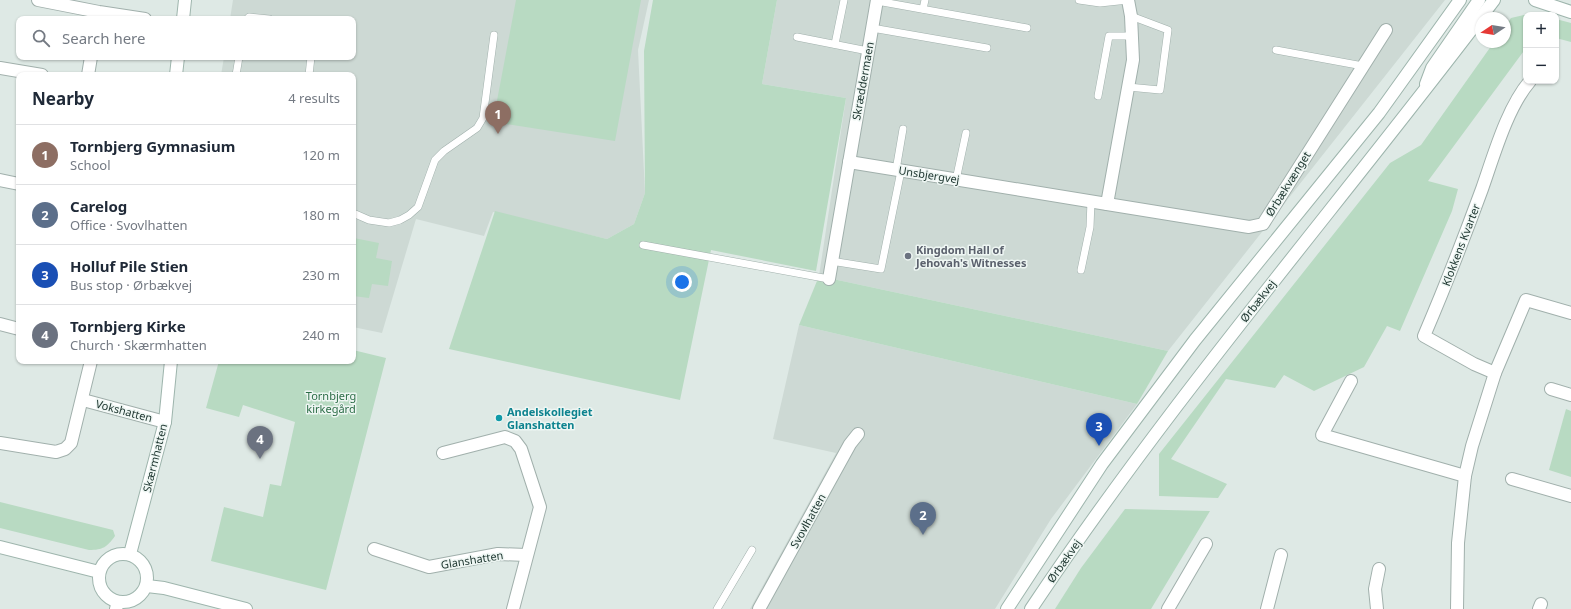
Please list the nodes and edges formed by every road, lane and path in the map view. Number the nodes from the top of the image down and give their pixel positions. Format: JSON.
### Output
{"nodes":[{"id":1,"x":38,"y":0,"type":"edge"},
{"id":2,"x":185,"y":0,"type":"edge"},
{"id":3,"x":844,"y":0,"type":"edge"},
{"id":4,"x":925,"y":0,"type":"edge"},
{"id":5,"x":1079,"y":0,"type":"edge"},
{"id":6,"x":1128,"y":0,"type":"edge"},
{"id":7,"x":1460,"y":0,"type":"edge"},
{"id":8,"x":1479,"y":0,"type":"edge"},
{"id":9,"x":1494,"y":0,"type":"edge"},
{"id":10,"x":1535,"y":0,"type":"edge"},
{"id":11,"x":877,"y":1,"type":"edge"},
{"id":12,"x":923,"y":9,"type":"junction"},
{"id":13,"x":1571,"y":12,"type":"edge"},
{"id":14,"x":98,"y":15,"type":"edge"},
{"id":15,"x":110,"y":16,"type":"edge"},
{"id":16,"x":183,"y":16,"type":"edge"},
{"id":17,"x":1131,"y":16,"type":"junction"},
{"id":18,"x":872,"y":28,"type":"junction"},
{"id":19,"x":1027,"y":28,"type":"dead end"},
{"id":20,"x":1386,"y":30,"type":"dead end"},
{"id":21,"x":494,"y":35,"type":"dead end"},
{"id":22,"x":1132,"y":36,"type":"junction"},
{"id":23,"x":797,"y":37,"type":"dead end"},
{"id":24,"x":835,"y":44,"type":"junction"},
{"id":25,"x":987,"y":48,"type":"dead end"},
{"id":26,"x":1276,"y":50,"type":"dead end"},
{"id":27,"x":868,"y":51,"type":"junction"},
{"id":28,"x":90,"y":60,"type":"edge"},
{"id":29,"x":178,"y":60,"type":"edge"},
{"id":30,"x":238,"y":60,"type":"edge"},
{"id":31,"x":312,"y":60,"type":"edge"},
{"id":32,"x":1363,"y":66,"type":"junction"},
{"id":33,"x":0,"y":68,"type":"edge"},
{"id":34,"x":24,"y":72,"type":"edge"},
{"id":35,"x":88,"y":72,"type":"edge"},
{"id":36,"x":176,"y":72,"type":"edge"},
{"id":37,"x":236,"y":72,"type":"edge"},
{"id":38,"x":310,"y":72,"type":"edge"},
{"id":39,"x":1527,"y":84,"type":"edge"},
{"id":40,"x":1128,"y":87,"type":"junction"},
{"id":41,"x":1423,"y":93,"type":"junction"},
{"id":42,"x":1098,"y":96,"type":"dead end"},
{"id":43,"x":903,"y":129,"type":"dead end"},
{"id":44,"x":966,"y":133,"type":"dead end"},
{"id":45,"x":849,"y":162,"type":"junction"},
{"id":46,"x":899,"y":170,"type":"junction"},
{"id":47,"x":0,"y":180,"type":"edge"},
{"id":48,"x":956,"y":180,"type":"junction"},
{"id":49,"x":16,"y":183,"type":"edge"},
{"id":50,"x":1091,"y":201,"type":"junction"},
{"id":51,"x":1107,"y":204,"type":"junction"},
{"id":52,"x":356,"y":214,"type":"edge"},
{"id":53,"x":643,"y":245,"type":"dead end"},
{"id":54,"x":831,"y":261,"type":"junction"},
{"id":55,"x":1081,"y":270,"type":"dead end"},
{"id":56,"x":829,"y":279,"type":"joint"},
{"id":57,"x":1571,"y":313,"type":"edge"},
{"id":58,"x":0,"y":324,"type":"edge"},
{"id":59,"x":16,"y":328,"type":"edge"},
{"id":60,"x":90,"y":364,"type":"edge"},
{"id":61,"x":171,"y":364,"type":"edge"},
{"id":62,"x":1495,"y":372,"type":"junction"},
{"id":63,"x":1351,"y":381,"type":"dead end"},
{"id":64,"x":1551,"y":389,"type":"dead end"},
{"id":65,"x":1571,"y":395,"type":"edge"},
{"id":66,"x":83,"y":400,"type":"junction"},
{"id":67,"x":164,"y":422,"type":"junction"},
{"id":68,"x":858,"y":434,"type":"dead end"},
{"id":69,"x":0,"y":443,"type":"edge"},
{"id":70,"x":443,"y":453,"type":"dead end"},
{"id":71,"x":1465,"y":476,"type":"junction"},
{"id":72,"x":1512,"y":479,"type":"dead end"},
{"id":73,"x":1571,"y":496,"type":"edge"},
{"id":74,"x":1206,"y":544,"type":"dead end"},
{"id":75,"x":0,"y":547,"type":"edge"},
{"id":76,"x":374,"y":549,"type":"dead end"},
{"id":77,"x":752,"y":550,"type":"dead end"},
{"id":78,"x":130,"y":554,"type":"junction"},
{"id":79,"x":526,"y":555,"type":"junction"},
{"id":80,"x":1281,"y":555,"type":"dead end"},
{"id":81,"x":1379,"y":569,"type":"dead end"},
{"id":82,"x":100,"y":572,"type":"junction"},
{"id":83,"x":147,"y":586,"type":"junction"},
{"id":84,"x":117,"y":605,"type":"edge"},
{"id":85,"x":246,"y":609,"type":"edge"},
{"id":86,"x":513,"y":609,"type":"edge"},
{"id":87,"x":717,"y":609,"type":"edge"},
{"id":88,"x":759,"y":609,"type":"edge"},
{"id":89,"x":1007,"y":609,"type":"edge"},
{"id":90,"x":1031,"y":609,"type":"edge"},
{"id":91,"x":1168,"y":609,"type":"edge"},
{"id":92,"x":1267,"y":609,"type":"edge"},
{"id":93,"x":1377,"y":609,"type":"edge"},
{"id":94,"x":1457,"y":609,"type":"edge"}],
"edges":[{"from":1,"to":14,"type":"street"},
{"from":2,"to":16,"type":"street"},
{"from":3,"to":24,"type":"lane"},
{"from":4,"to":12,"type":"lane"},
{"from":5,"to":6,"type":"lane"},
{"from":6,"to":17,"type":"street"},
{"from":7,"to":89,"type":"street","name":"Ørbækvej"},
{"from":8,"to":41,"type":"street"},
{"from":9,"to":41,"type":"street","name":"Ørbækvej"},
{"from":10,"to":13,"type":"street"},
{"from":11,"to":12,"type":"lane"},
{"from":11,"to":18,"type":"street","name":"Skræddermaen"},
{"from":12,"to":19,"type":"lane"},
{"from":14,"to":15,"type":"street"},
{"from":17,"to":22,"type":"street"},
{"from":17,"to":40,"type":"lane"},
{"from":18,"to":25,"type":"lane"},
{"from":18,"to":27,"type":"street","name":"Skræddermaen"},
{"from":20,"to":32,"type":"street","name":"Ørbækvænget"},
{"from":21,"to":52,"type":"lane"},
{"from":22,"to":40,"type":"street"},
{"from":22,"to":42,"type":"lane"},
{"from":23,"to":24,"type":"lane"},
{"from":24,"to":27,"type":"lane"},
{"from":26,"to":32,"type":"lane"},
{"from":27,"to":45,"type":"street","name":"Skræddermaen"},
{"from":28,"to":35,"type":"street"},
{"from":29,"to":36,"type":"street"},
{"from":30,"to":37,"type":"lane"},
{"from":31,"to":38,"type":"lane"},
{"from":32,"to":51,"type":"street","name":"Ørbækvænget"},
{"from":33,"to":34,"type":"street"},
{"from":39,"to":62,"type":"street","name":"Klokkens Kvarter"},
{"from":40,"to":51,"type":"street"},
{"from":41,"to":90,"type":"street","name":"Ørbækvej"},
{"from":43,"to":46,"type":"lane"},
{"from":44,"to":48,"type":"lane"},
{"from":45,"to":46,"type":"street","name":"Unsbjergvej"},
{"from":45,"to":54,"type":"street"},
{"from":46,"to":48,"type":"street","name":"Unsbjergvej"},
{"from":46,"to":54,"type":"lane"},
{"from":47,"to":49,"type":"street"},
{"from":48,"to":50,"type":"street","name":"Unsbjergvej"},
{"from":50,"to":51,"type":"street","name":"Unsbjergvej"},
{"from":50,"to":55,"type":"lane"},
{"from":53,"to":56,"type":"lane"},
{"from":54,"to":56,"type":"street"},
{"from":57,"to":62,"type":"street"},
{"from":58,"to":59,"type":"street"},
{"from":60,"to":66,"type":"street","name":"Vokshatten"},
{"from":61,"to":67,"type":"street","name":"Skærmhatten"},
{"from":62,"to":71,"type":"street"},
{"from":63,"to":71,"type":"street"},
{"from":64,"to":65,"type":"street"},
{"from":66,"to":67,"type":"street","name":"Vokshatten"},
{"from":66,"to":69,"type":"street","name":"Vokshatten"},
{"from":67,"to":78,"type":"street","name":"Skærmhatten"},
{"from":68,"to":88,"type":"street","name":"Svovlhatten"},
{"from":70,"to":79,"type":"street"},
{"from":71,"to":94,"type":"street"},
{"from":72,"to":73,"type":"street"},
{"from":74,"to":91,"type":"street"},
{"from":75,"to":82,"type":"street"},
{"from":76,"to":79,"type":"street","name":"Glanshatten"},
{"from":77,"to":87,"type":"lane"},
{"from":78,"to":82,"type":"street"},
{"from":78,"to":83,"type":"street"},
{"from":79,"to":86,"type":"street"},
{"from":80,"to":92,"type":"street"},
{"from":81,"to":93,"type":"street"},
{"from":82,"to":84,"type":"street"},
{"from":83,"to":84,"type":"street"},
{"from":83,"to":85,"type":"street"}]}
